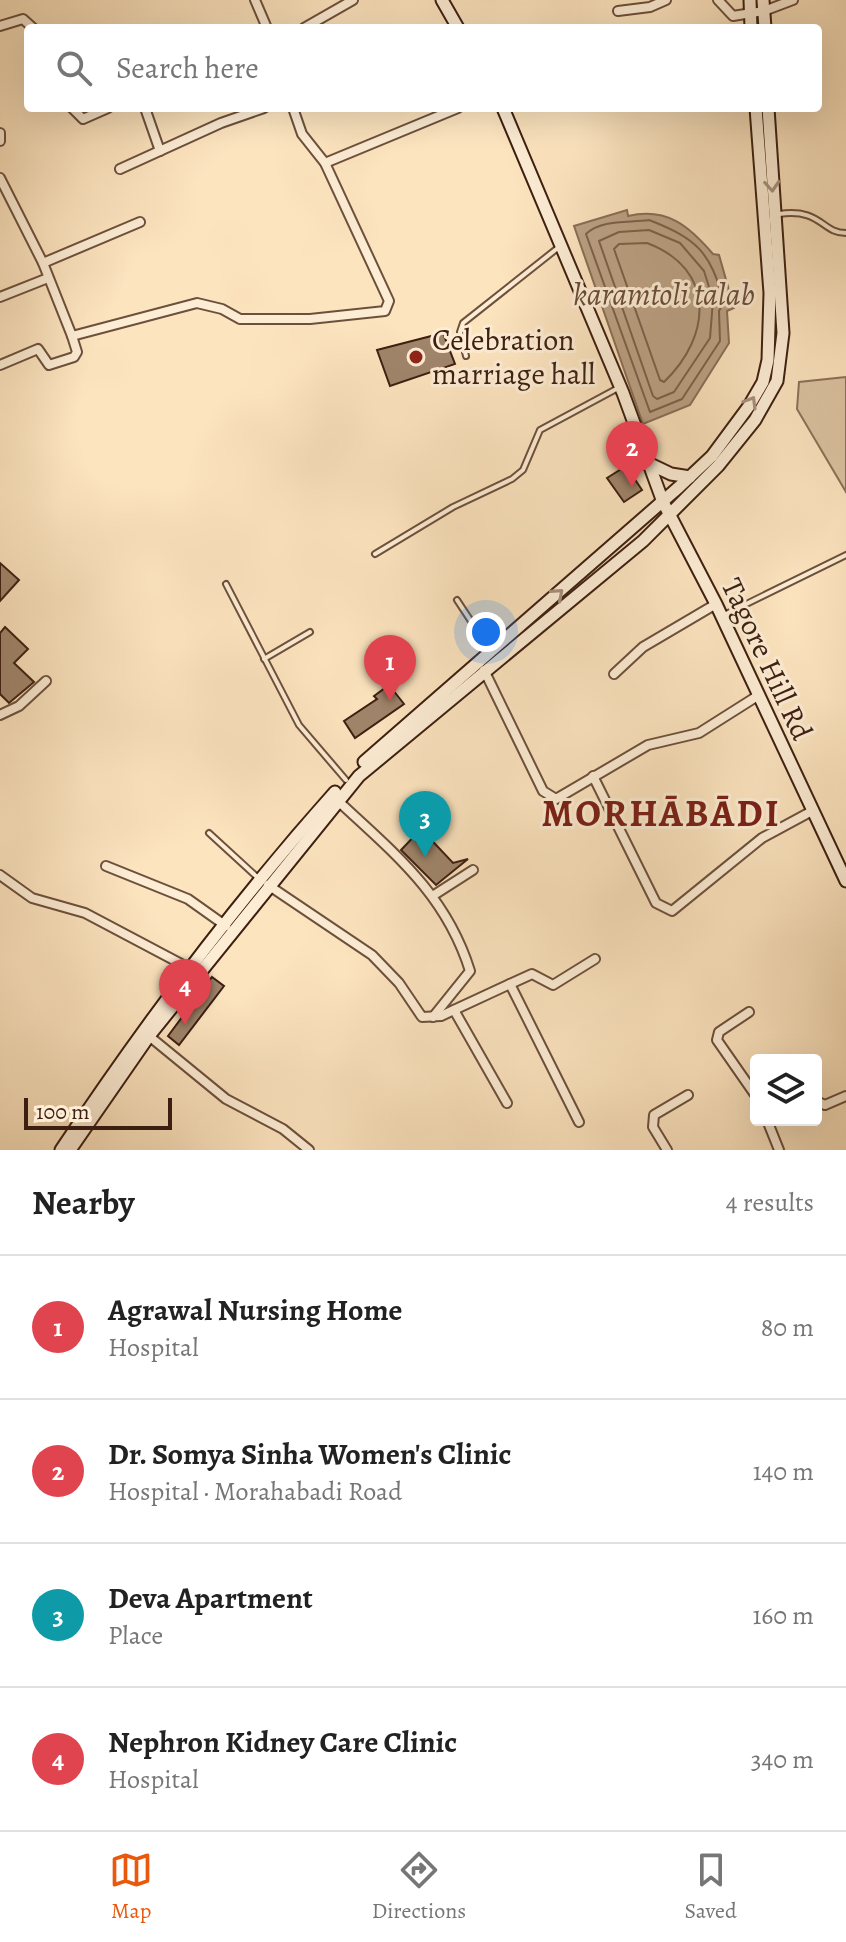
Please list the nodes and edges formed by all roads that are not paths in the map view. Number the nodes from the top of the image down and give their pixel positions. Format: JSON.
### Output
{"nodes":[{"id":1,"x":255,"y":0,"type":"edge"},
{"id":2,"x":353,"y":0,"type":"edge"},
{"id":3,"x":442,"y":0,"type":"edge"},
{"id":4,"x":666,"y":0,"type":"edge"},
{"id":5,"x":718,"y":0,"type":"edge"},
{"id":6,"x":750,"y":0,"type":"edge"},
{"id":7,"x":793,"y":0,"type":"edge"},
{"id":8,"x":764,"y":6,"type":"edge"},
{"id":9,"x":618,"y":11,"type":"dead end"},
{"id":10,"x":750,"y":14,"type":"junction"},
{"id":11,"x":29,"y":24,"type":"edge"},
{"id":12,"x":265,"y":24,"type":"edge"},
{"id":13,"x":311,"y":24,"type":"edge"},
{"id":14,"x":456,"y":24,"type":"edge"},
{"id":15,"x":751,"y":24,"type":"edge"},
{"id":16,"x":0,"y":26,"type":"edge"},
{"id":17,"x":76,"y":112,"type":"edge"},
{"id":18,"x":99,"y":112,"type":"edge"},
{"id":19,"x":146,"y":112,"type":"edge"},
{"id":20,"x":254,"y":112,"type":"edge"},
{"id":21,"x":294,"y":112,"type":"edge"},
{"id":22,"x":448,"y":112,"type":"edge"},
{"id":23,"x":505,"y":112,"type":"edge"},
{"id":24,"x":756,"y":112,"type":"edge"},
{"id":25,"x":768,"y":112,"type":"edge"},
{"id":26,"x":0,"y":133,"type":"edge"},
{"id":27,"x":0,"y":141,"type":"edge"},
{"id":28,"x":160,"y":151,"type":"junction"},
{"id":29,"x":325,"y":163,"type":"junction"},
{"id":30,"x":120,"y":169,"type":"dead end"},
{"id":31,"x":0,"y":178,"type":"edge"},
{"id":32,"x":774,"y":214,"type":"junction"},
{"id":33,"x":140,"y":222,"type":"dead end"},
{"id":34,"x":846,"y":233,"type":"edge"},
{"id":35,"x":561,"y":246,"type":"junction"},
{"id":36,"x":43,"y":263,"type":"junction"},
{"id":37,"x":48,"y":278,"type":"junction"},
{"id":38,"x":0,"y":297,"type":"edge"},
{"id":39,"x":72,"y":336,"type":"junction"},
{"id":40,"x":466,"y":356,"type":"dead end"},
{"id":41,"x":0,"y":365,"type":"edge"},
{"id":42,"x":620,"y":387,"type":"junction"},
{"id":43,"x":648,"y":463,"type":"junction"},
{"id":44,"x":690,"y":477,"type":"junction"},
{"id":45,"x":663,"y":502,"type":"junction"},
{"id":46,"x":669,"y":517,"type":"junction"},
{"id":47,"x":375,"y":554,"type":"dead end"},
{"id":48,"x":846,"y":555,"type":"edge"},
{"id":49,"x":226,"y":584,"type":"dead end"},
{"id":50,"x":457,"y":600,"type":"dead end"},
{"id":51,"x":716,"y":604,"type":"junction"},
{"id":52,"x":721,"y":617,"type":"junction"},
{"id":53,"x":310,"y":632,"type":"dead end"},
{"id":54,"x":491,"y":652,"type":"junction"},
{"id":55,"x":264,"y":659,"type":"junction"},
{"id":56,"x":484,"y":670,"type":"junction"},
{"id":57,"x":614,"y":674,"type":"dead end"},
{"id":58,"x":46,"y":681,"type":"dead end"},
{"id":59,"x":759,"y":695,"type":"junction"},
{"id":60,"x":0,"y":715,"type":"edge"},
{"id":61,"x":593,"y":776,"type":"junction"},
{"id":62,"x":346,"y":780,"type":"junction"},
{"id":63,"x":337,"y":800,"type":"junction"},
{"id":64,"x":812,"y":811,"type":"junction"},
{"id":65,"x":209,"y":833,"type":"dead end"},
{"id":66,"x":106,"y":866,"type":"dead end"},
{"id":67,"x":473,"y":870,"type":"dead end"},
{"id":68,"x":0,"y":875,"type":"edge"},
{"id":69,"x":846,"y":881,"type":"edge"},
{"id":70,"x":263,"y":882,"type":"junction"},
{"id":71,"x":434,"y":895,"type":"junction"},
{"id":72,"x":228,"y":928,"type":"junction"},
{"id":73,"x":595,"y":959,"type":"dead end"},
{"id":74,"x":189,"y":968,"type":"junction"},
{"id":75,"x":510,"y":984,"type":"junction"},
{"id":76,"x":454,"y":1010,"type":"junction"},
{"id":77,"x":749,"y":1012,"type":"dead end"},
{"id":78,"x":432,"y":1018,"type":"junction"},
{"id":79,"x":149,"y":1036,"type":"junction"},
{"id":80,"x":750,"y":1087,"type":"edge"},
{"id":81,"x":688,"y":1095,"type":"dead end"},
{"id":82,"x":846,"y":1096,"type":"edge"},
{"id":83,"x":507,"y":1103,"type":"dead end"},
{"id":84,"x":822,"y":1104,"type":"edge"},
{"id":85,"x":579,"y":1122,"type":"dead end"},
{"id":86,"x":769,"y":1126,"type":"edge"},
{"id":87,"x":61,"y":1150,"type":"edge"},
{"id":88,"x":70,"y":1150,"type":"edge"},
{"id":89,"x":309,"y":1150,"type":"edge"},
{"id":90,"x":667,"y":1150,"type":"edge"},
{"id":91,"x":779,"y":1150,"type":"edge"}],
"edges":[{"from":1,"to":12,"type":"street"},
{"from":2,"to":13,"type":"street"},
{"from":3,"to":14,"type":"main road"},
{"from":4,"to":9,"type":"street"},
{"from":5,"to":10,"type":"street"},
{"from":6,"to":10,"type":"main road"},
{"from":7,"to":8,"type":"street"},
{"from":8,"to":10,"type":"street"},
{"from":10,"to":15,"type":"main road"},
{"from":11,"to":16,"type":"street"},
{"from":17,"to":18,"type":"street"},
{"from":19,"to":28,"type":"street"},
{"from":20,"to":28,"type":"street"},
{"from":21,"to":29,"type":"street"},
{"from":22,"to":29,"type":"street"},
{"from":23,"to":35,"type":"main road","name":"Tagore Hill Rd"},
{"from":44,"to":24,"type":"main road","one_way":true},
{"from":25,"to":32,"type":"main road","one_way":true},
{"from":26,"to":27,"type":"street"},
{"from":28,"to":30,"type":"street"},
{"from":29,"to":39,"type":"street"},
{"from":31,"to":36,"type":"street"},
{"from":32,"to":34,"type":"lane"},
{"from":32,"to":46,"type":"main road"},
{"from":33,"to":36,"type":"street"},
{"from":35,"to":40,"type":"lane"},
{"from":35,"to":42,"type":"main road","name":"Tagore Hill Rd"},
{"from":36,"to":37,"type":"street"},
{"from":37,"to":38,"type":"street"},
{"from":37,"to":39,"type":"street"},
{"from":39,"to":41,"type":"street"},
{"from":42,"to":43,"type":"main road","name":"Tagore Hill Rd"},
{"from":42,"to":47,"type":"lane"},
{"from":43,"to":44,"type":"main road"},
{"from":43,"to":45,"type":"main road","name":"Tagore Hill Rd"},
{"from":44,"to":45,"type":"main road"},
{"from":45,"to":46,"type":"main road","name":"Tagore Hill Rd"},
{"from":54,"to":45,"type":"main road","one_way":true},
{"from":46,"to":51,"type":"main road","name":"Tagore Hill Rd"},
{"from":46,"to":56,"type":"main road"},
{"from":48,"to":52,"type":"lane"},
{"from":49,"to":55,"type":"lane"},
{"from":50,"to":54,"type":"lane"},
{"from":51,"to":52,"type":"main road","name":"Tagore Hill Rd"},
{"from":51,"to":57,"type":"street"},
{"from":52,"to":59,"type":"main road","name":"Tagore Hill Rd"},
{"from":53,"to":55,"type":"lane"},
{"from":54,"to":62,"type":"main road"},
{"from":55,"to":62,"type":"lane"},
{"from":56,"to":61,"type":"street"},
{"from":56,"to":63,"type":"main road"},
{"from":58,"to":60,"type":"street"},
{"from":59,"to":61,"type":"street"},
{"from":59,"to":64,"type":"main road","name":"Tagore Hill Rd"},
{"from":61,"to":64,"type":"street"},
{"from":62,"to":70,"type":"main road"},
{"from":63,"to":70,"type":"main road"},
{"from":63,"to":71,"type":"street"},
{"from":64,"to":69,"type":"main road","name":"Tagore Hill Rd"},
{"from":65,"to":70,"type":"lane"},
{"from":66,"to":72,"type":"street"},
{"from":67,"to":71,"type":"street"},
{"from":68,"to":74,"type":"street"},
{"from":70,"to":72,"type":"main road"},
{"from":70,"to":78,"type":"street"},
{"from":71,"to":78,"type":"street"},
{"from":72,"to":74,"type":"main road"},
{"from":72,"to":79,"type":"main road"},
{"from":73,"to":75,"type":"street"},
{"from":74,"to":87,"type":"main road"},
{"from":75,"to":76,"type":"street"},
{"from":75,"to":85,"type":"street"},
{"from":76,"to":78,"type":"street"},
{"from":76,"to":83,"type":"street"},
{"from":77,"to":80,"type":"street"},
{"from":79,"to":88,"type":"main road"},
{"from":79,"to":89,"type":"street"},
{"from":81,"to":90,"type":"street"},
{"from":82,"to":84,"type":"street"},
{"from":86,"to":91,"type":"street"}]}
